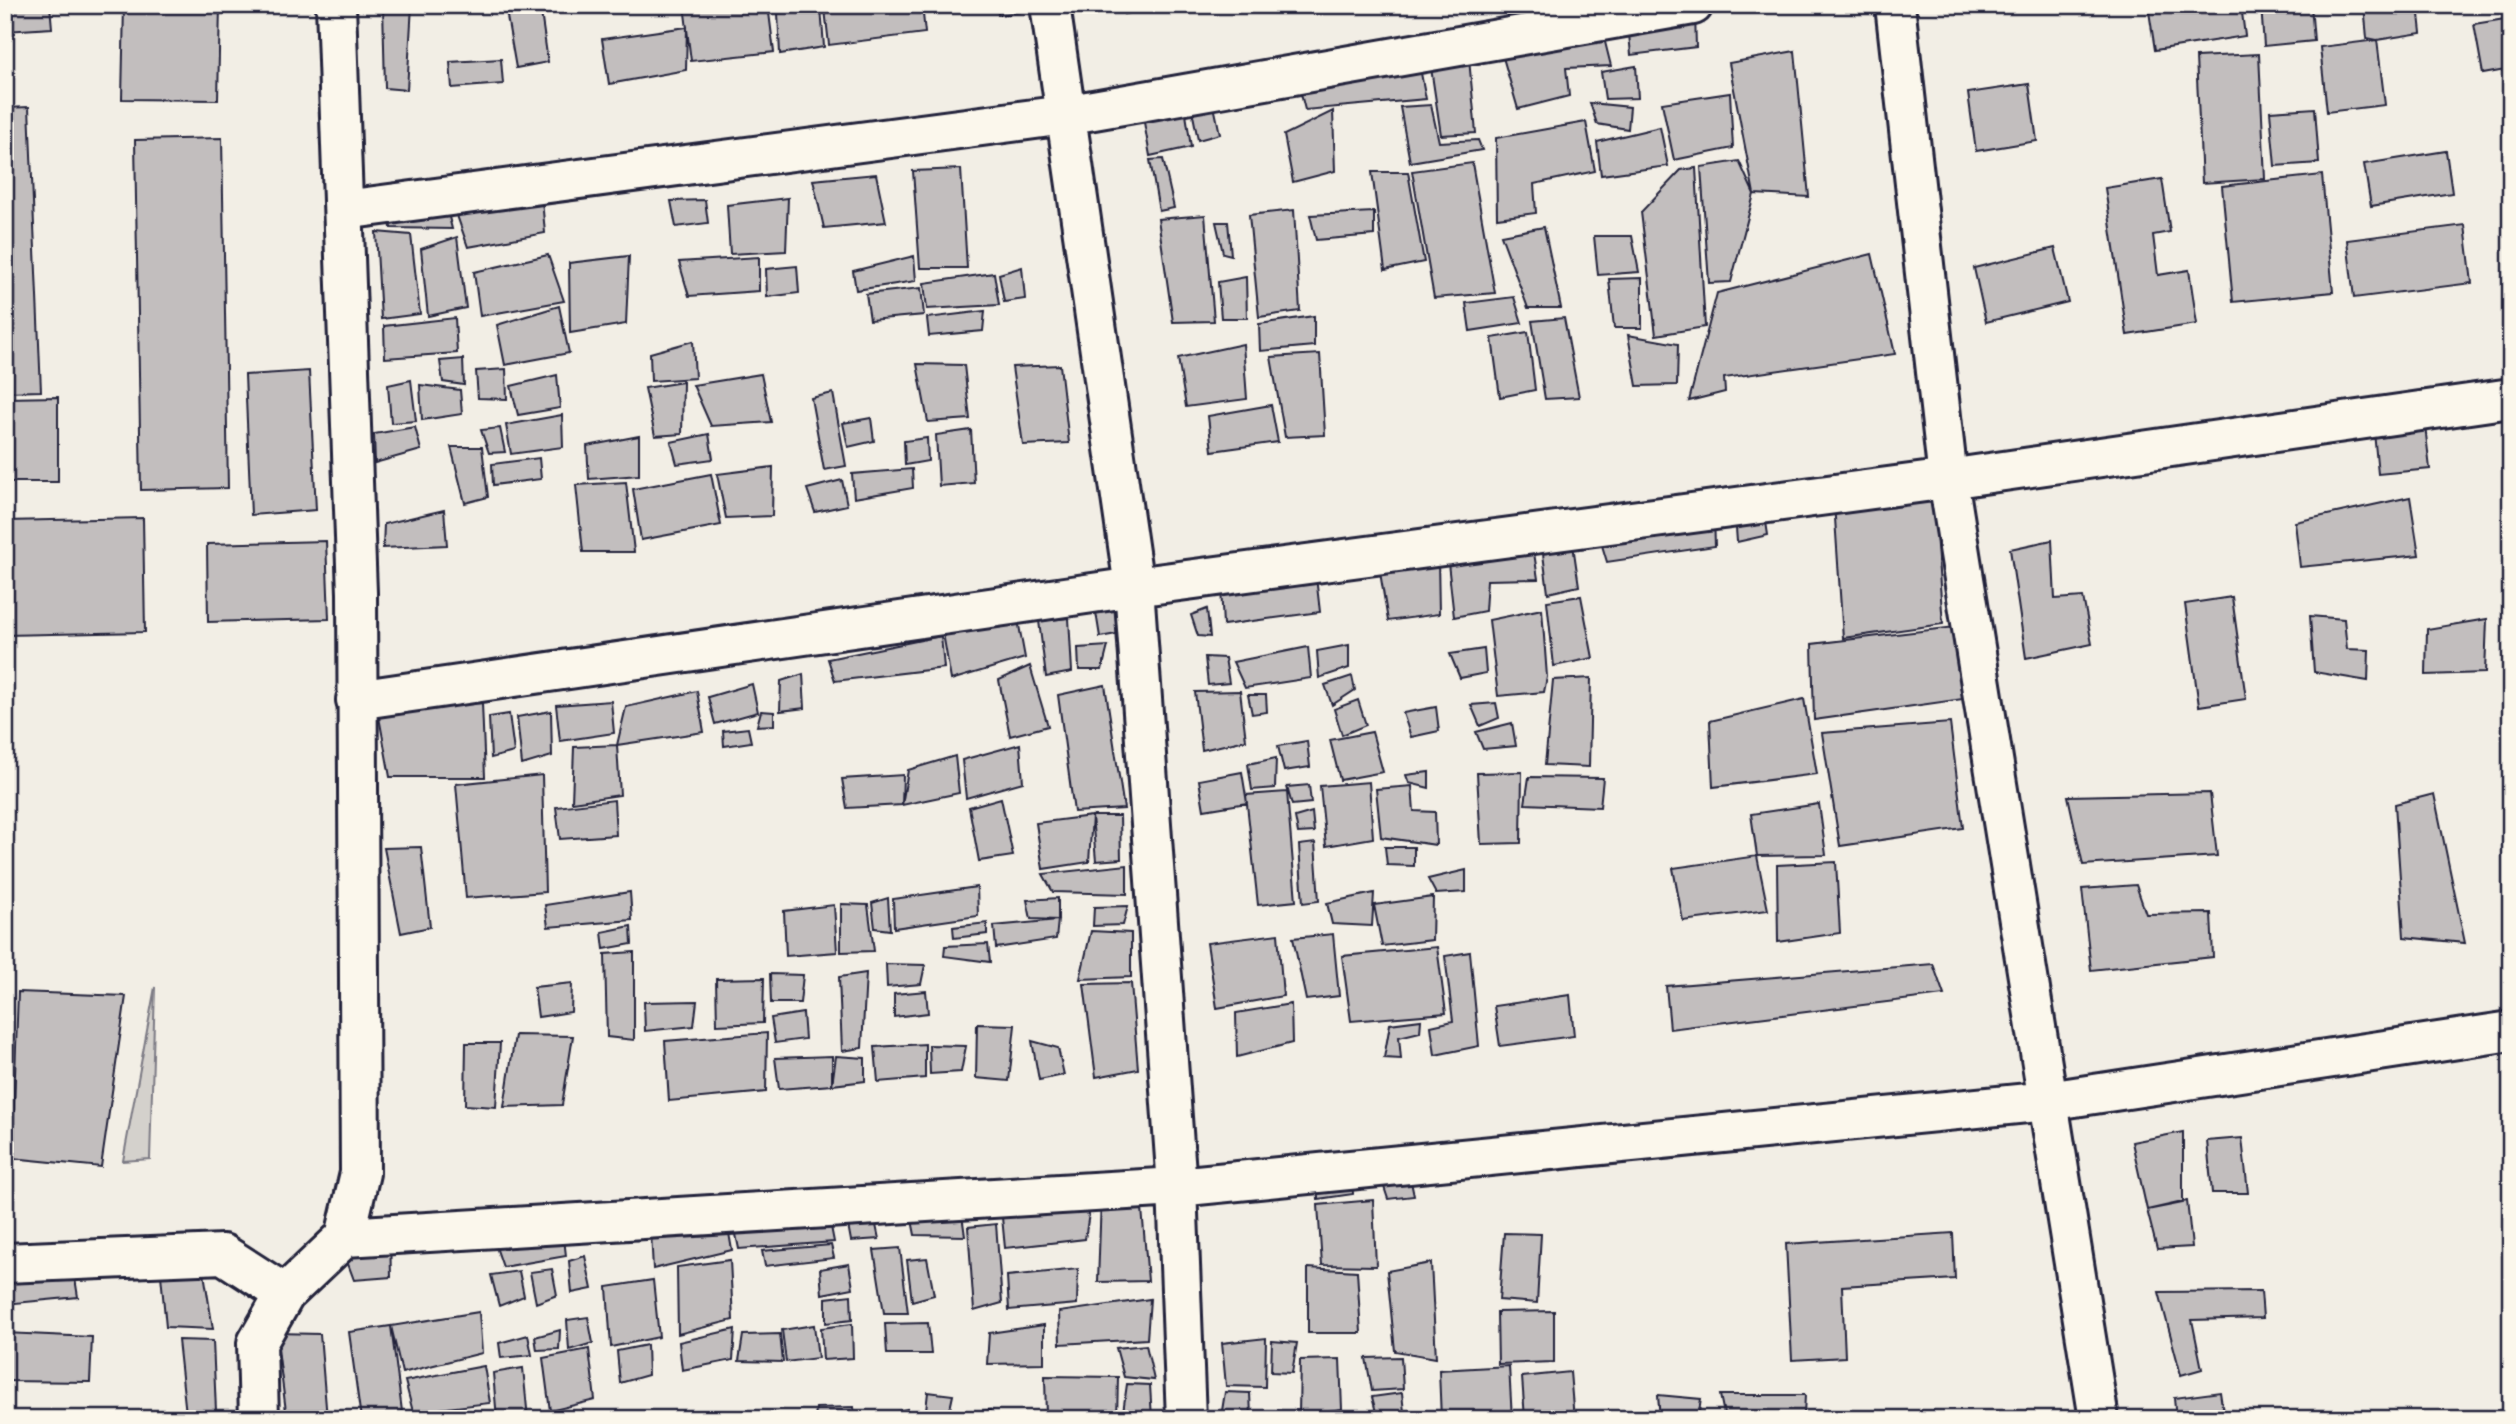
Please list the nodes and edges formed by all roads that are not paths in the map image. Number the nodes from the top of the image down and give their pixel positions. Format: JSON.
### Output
{"nodes":[{"id":1,"x":336,"y":5,"type":"edge"},
{"id":2,"x":1050,"y":5,"type":"edge"},
{"id":3,"x":1693,"y":5,"type":"edge"},
{"id":4,"x":1895,"y":5,"type":"edge"},
{"id":5,"x":1065,"y":115,"type":"junction"},
{"id":6,"x":344,"y":210,"type":"junction"},
{"id":7,"x":2511,"y":398,"type":"edge"},
{"id":8,"x":1948,"y":479,"type":"junction"},
{"id":9,"x":1134,"y":587,"type":"junction"},
{"id":10,"x":356,"y":700,"type":"junction"},
{"id":11,"x":2511,"y":1031,"type":"edge"},
{"id":12,"x":2048,"y":1101,"type":"junction"},
{"id":13,"x":1177,"y":1187,"type":"junction"},
{"id":14,"x":345,"y":1237,"type":"junction"},
{"id":15,"x":5,"y":1263,"type":"edge"},
{"id":16,"x":285,"y":1294,"type":"junction"},
{"id":17,"x":259,"y":1419,"type":"edge"},
{"id":18,"x":1186,"y":1419,"type":"edge"},
{"id":19,"x":2099,"y":1419,"type":"edge"}],
"edges":[{"from":1,"to":6,"type":"street"},
{"from":2,"to":5,"type":"street"},
{"from":3,"to":5,"type":"street"},
{"from":4,"to":8,"type":"street"},
{"from":5,"to":6,"type":"street"},
{"from":5,"to":9,"type":"street"},
{"from":6,"to":10,"type":"street"},
{"from":7,"to":8,"type":"street"},
{"from":8,"to":9,"type":"street"},
{"from":8,"to":12,"type":"street"},
{"from":9,"to":10,"type":"street"},
{"from":9,"to":13,"type":"street"},
{"from":10,"to":14,"type":"street"},
{"from":11,"to":12,"type":"street"},
{"from":12,"to":13,"type":"street"},
{"from":12,"to":19,"type":"street"},
{"from":13,"to":14,"type":"street"},
{"from":13,"to":18,"type":"street"},
{"from":14,"to":16,"type":"street"},
{"from":15,"to":16,"type":"street"},
{"from":16,"to":17,"type":"street"}]}
